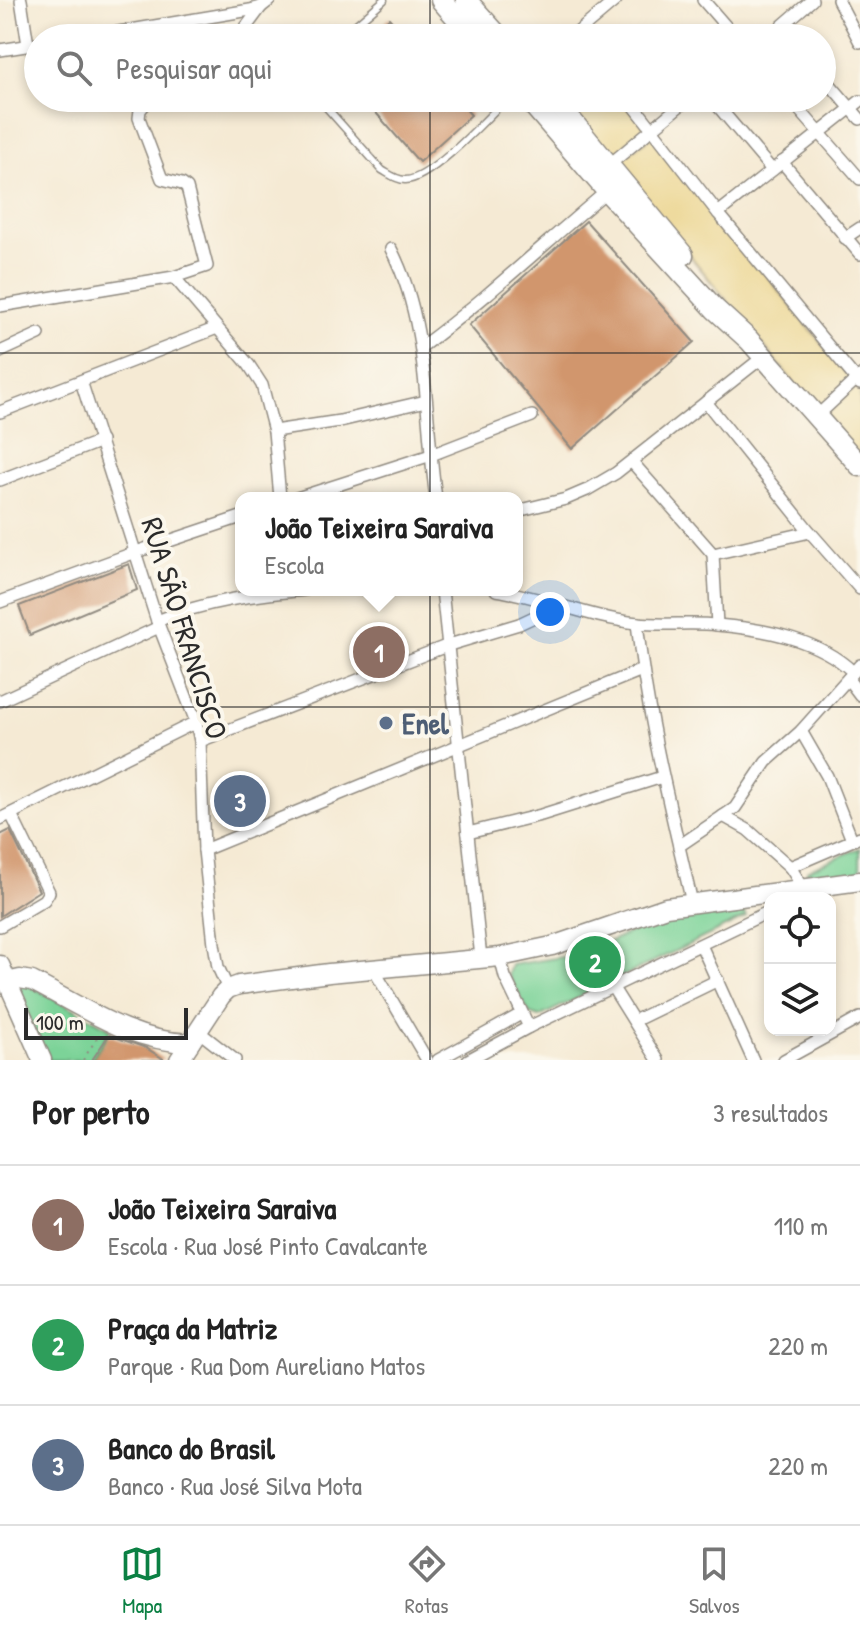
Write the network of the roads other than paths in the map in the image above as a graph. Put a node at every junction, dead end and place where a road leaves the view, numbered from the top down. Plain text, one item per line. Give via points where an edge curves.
1 (21, 0) edge
2 (383, 0) edge
3 (441, 0) edge
4 (466, 0) edge
5 (703, 0) edge
6 (812, 0) edge
7 (838, 0) edge
8 (610, 2) edge
9 (265, 4) edge
10 (27, 24) edge
11 (158, 24) edge
12 (249, 24) edge
13 (356, 24) edge
14 (462, 24) edge
15 (487, 24) edge
16 (588, 24) edge
17 (724, 24) edge
18 (785, 24) edge
19 (860, 42) edge
20 (24, 46) edge
21 (0, 50) edge
22 (836, 87) edge
23 (855, 104) edge
24 (140, 112) edge
25 (330, 112) edge
26 (492, 112) edge
27 (539, 112) edge
28 (565, 112) edge
29 (639, 112) edge
30 (673, 112) edge
31 (725, 112) edge
32 (801, 112) edge
33 (860, 119) edge
34 (653, 129) junction
35 (819, 132) junction
36 (609, 165) junction
37 (777, 166) junction
38 (860, 179) edge
39 (607, 191) junction
40 (718, 213) junction
41 (860, 228) edge
42 (845, 238) junction
43 (391, 249) dead end
44 (860, 254) edge
45 (174, 277) junction
46 (0, 306) edge
47 (217, 328) junction
48 (39, 334) dead end
49 (749, 340) junction
50 (421, 347) junction
51 (0, 352) edge
52 (763, 357) junction
53 (859, 380) edge
54 (81, 381) junction
55 (426, 401) junction
56 (706, 402) junction
57 (0, 412) edge
58 (532, 416) dead end
59 (816, 417) junction
60 (274, 431) junction
61 (101, 441) junction
62 (431, 455) junction
63 (632, 462) junction
64 (860, 466) edge
65 (0, 480) edge
66 (279, 492) edge
67 (316, 492) edge
68 (435, 492) edge
69 (523, 510) edge
70 (235, 519) edge
71 (810, 532) junction
72 (136, 552) junction
73 (713, 554) junction
74 (860, 589) edge
75 (523, 594) edge
76 (244, 596) edge
77 (443, 596) edge
78 (0, 602) edge
79 (557, 606) junction
80 (637, 623) junction
81 (158, 624) junction
82 (717, 625) junction
83 (449, 645) junction
84 (642, 670) junction
85 (854, 672) edge
86 (860, 695) edge
87 (0, 701) edge
88 (196, 722) junction
89 (801, 731) junction
90 (200, 741) junction
91 (460, 746) junction
92 (662, 777) junction
93 (723, 816) junction
94 (6, 817) edge
95 (468, 833) junction
96 (856, 839) edge
97 (679, 846) junction
98 (204, 850) junction
99 (790, 867) junction
100 (860, 881) edge
101 (798, 892) edge
102 (764, 896) edge
103 (692, 903) junction
104 (764, 914) edge
105 (0, 926) edge
106 (701, 945) junction
107 (500, 957) junction
108 (481, 958) junction
109 (374, 970) junction
110 (3, 973) edge
111 (718, 980) junction
112 (613, 988) junction
113 (228, 989) junction
114 (521, 1014) junction
115 (857, 1020) edge
116 (634, 1021) junction
117 (529, 1027) junction
118 (860, 1034) edge
119 (194, 1037) junction
120 (42, 1060) edge
121 (179, 1060) edge
122 (235, 1060) edge
123 (427, 1060) edge
124 (438, 1060) edge
125 (468, 1060) edge
126 (658, 1060) edge
127 (753, 1060) edge
128 (784, 1060) edge

1 - 10 street
2 - 13 lane
3 - 14 highway
4 - 15 highway
5 - 17 street
6 - 18 street
7 - 19 street
8 - 16 street
9 - 11 street
9 - 12 street
20 - 21 street
22 - 23 street
23 - 33 street
23 - 35 street
24 - 45 street via 162,179 187,188 207,262 200,270
25 - 26 lane via 382,170 405,180 427,173
27 - 39 highway
28 - 36 highway
29 - 34 street
30 - 34 street
31 - 37 street
32 - 35 street
34 - 36 street
34 - 40 street
35 - 37 street
35 - 38 street
36 - 49 highway
37 - 40 street
37 - 42 street
39 - 49 highway
39 - 50 street
40 - 53 street
41 - 42 street
42 - 44 street
43 - 50 street via 406,283
45 - 46 street
45 - 47 street
47 - 54 street
47 - 60 street via 262,385
48 - 51 street
49 - 52 highway
50 - 55 street
52 - 56 street
52 - 59 highway
53 - 59 street
54 - 57 street
54 - 61 street, RUA SÃO FRANCISCO
55 - 60 street
55 - 62 street
56 - 63 street
56 - 71 street
58 - 62 street
59 - 64 highway
60 - 66 street
61 - 65 street
61 - 72 street, RUA SÃO FRANCISCO
62 - 67 street
62 - 68 street
63 - 69 street via 587,490
63 - 73 street
70 - 72 street
71 - 73 street
71 - 74 street
72 - 78 street
72 - 81 street, RUA SÃO FRANCISCO
73 - 82 street
75 - 79 street
76 - 81 street via 207,603
77 - 83 street
79 - 80 street
79 - 83 street via 519,624
80 - 82 street
80 - 84 street
81 - 87 street
81 - 88 street, RUA SÃO FRANCISCO
82 - 85 street via 799,641
83 - 90 street
83 - 91 street
84 - 91 street
84 - 92 street
85 - 86 street
85 - 89 street
88 - 90 street, RUA SÃO FRANCISCO
88 - 94 street
89 - 93 street via 766,762 747,794
89 - 96 street
90 - 98 street, RUA SÃO FRANCISCO
91 - 95 street
91 - 98 street
92 - 95 street
92 - 97 street
93 - 97 street
93 - 99 street via 760,839
94 - 105 street via 49,892
95 - 108 street
96 - 99 street
97 - 103 street
98 - 113 street, RUA SÃO FRANCISCO via 214,944
99 - 101 street
100 - 101 main road
102 - 103 main road
103 - 107 main road
104 - 106 street
106 - 111 street
106 - 112 street
107 - 108 main road
107 - 114 street
108 - 109 main road
109 - 113 main road
109 - 123 street
110 - 119 main road via 32,981 106,1022 158,1040
110 - 120 main road
111 - 116 street
111 - 127 street
112 - 116 street
112 - 117 street
113 - 119 main road
114 - 117 street
114 - 124 street
115 - 118 street
115 - 128 street
116 - 126 street
117 - 125 street
119 - 121 main road
119 - 122 street

